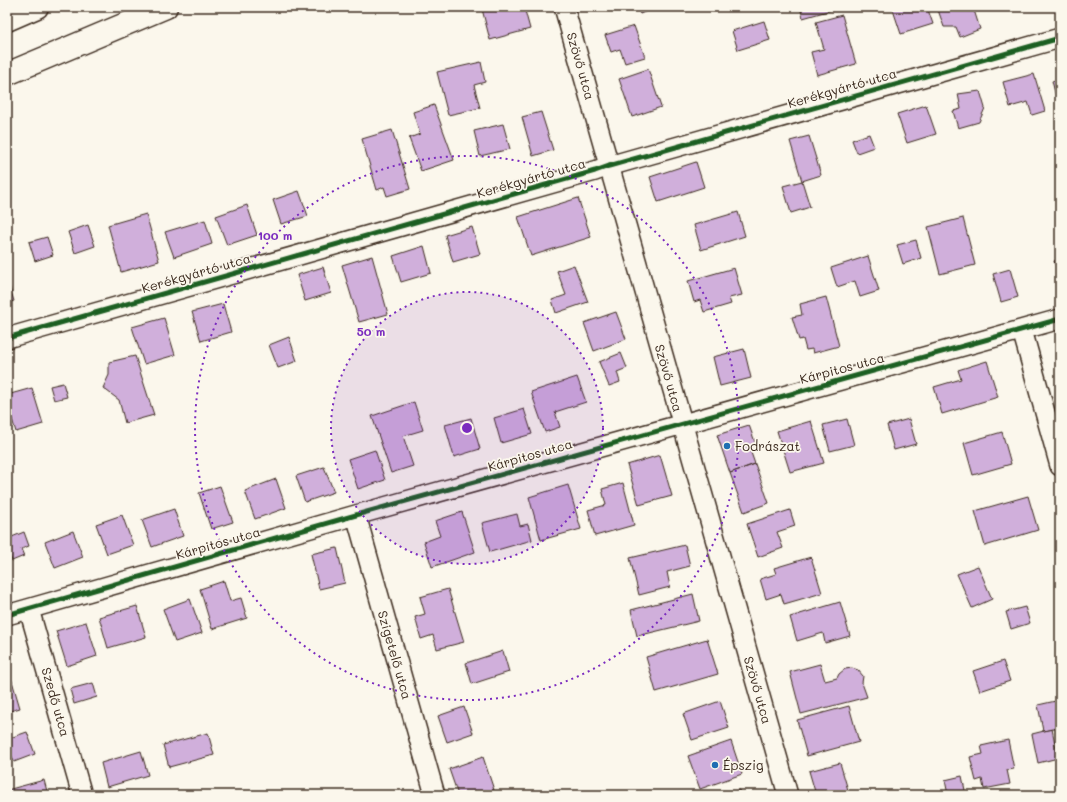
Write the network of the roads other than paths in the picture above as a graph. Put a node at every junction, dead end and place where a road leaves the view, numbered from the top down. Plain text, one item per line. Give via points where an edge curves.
1 (37, 7) edge
2 (166, 7) edge
3 (564, 7) edge
4 (7, 20) edge
5 (1060, 38) edge
6 (7, 74) edge
7 (609, 166) junction
8 (1060, 319) edge
9 (1022, 330) junction
10 (7, 338) edge
11 (682, 424) junction
12 (1060, 466) edge
13 (356, 514) junction
14 (29, 609) junction
15 (7, 615) edge
16 (82, 795) edge
17 (435, 795) edge
18 (788, 795) edge

1 - 4 highway
2 - 6 highway
3 - 7 street, Szövő utca
5 - 7 street, Kerékgyártó utca
7 - 10 street, Kerékgyártó utca
7 - 11 street, Szövő utca
8 - 9 street, Kárpitos utca
9 - 11 street, Kárpitos utca
9 - 12 street
11 - 13 street, Kárpitos utca
11 - 18 street, Szövő utca
13 - 14 street, Kárpitos utca
13 - 17 street, Szigetelő utca
14 - 15 street, Kárpitos utca
14 - 16 street, Szedő utca

